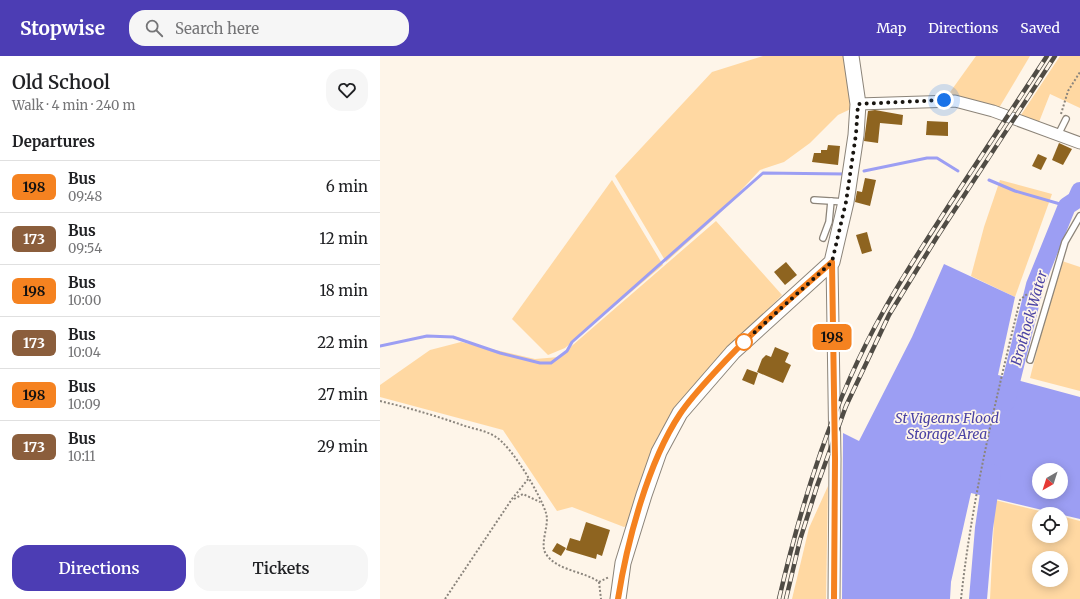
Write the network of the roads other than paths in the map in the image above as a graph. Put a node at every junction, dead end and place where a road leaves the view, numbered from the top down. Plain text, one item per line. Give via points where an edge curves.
1 (851, 56) edge
2 (858, 104) junction
3 (1066, 119) dead end
4 (1055, 134) junction
5 (1080, 143) edge
6 (814, 200) dead end
7 (831, 201) junction
8 (846, 202) junction
9 (1080, 216) edge
10 (823, 238) dead end
11 (832, 262) junction
12 (1030, 360) dead end
13 (618, 599) edge
14 (834, 599) edge

1 - 2 street
2 - 4 street via 955,101 993,111
2 - 8 street
3 - 4 lane
4 - 5 street
6 - 7 lane
7 - 8 lane
7 - 10 lane via 829,222
8 - 11 street
9 - 12 lane via 1065,242
11 - 13 street via 733,352 680,413 659,452 644,495 623,563
11 - 14 street

